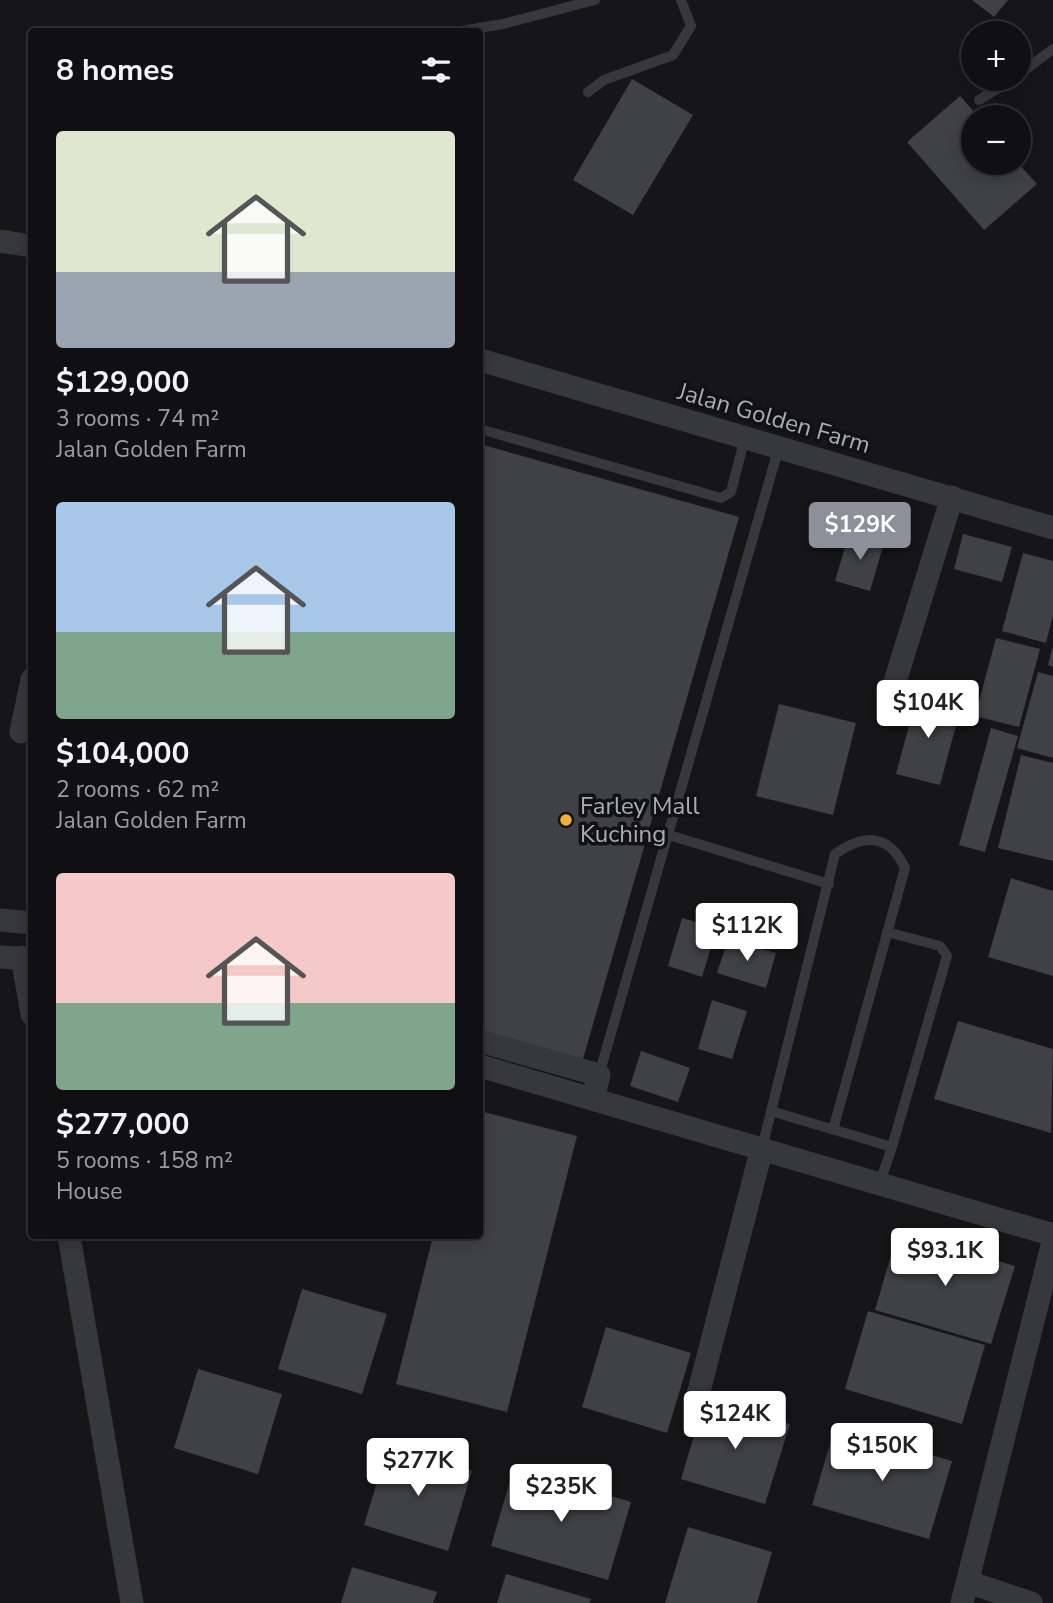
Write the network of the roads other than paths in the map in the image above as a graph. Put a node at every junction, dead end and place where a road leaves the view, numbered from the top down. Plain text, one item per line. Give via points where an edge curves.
1 (595, 0) edge
2 (681, 0) edge
3 (479, 28) edge
4 (1053, 49) edge
5 (1031, 65) edge
6 (994, 91) edge
7 (588, 92) dead end
8 (979, 100) dead end
9 (0, 241) edge
10 (28, 245) edge
11 (483, 361) edge
12 (483, 430) edge
13 (745, 437) junction
14 (779, 447) junction
15 (952, 497) junction
16 (1053, 528) edge
17 (895, 682) dead end
18 (28, 699) edge
19 (22, 732) dead end
20 (669, 835) junction
21 (829, 884) junction
22 (0, 920) edge
23 (28, 923) edge
24 (887, 932) junction
25 (18, 958) edge
26 (28, 998) edge
27 (483, 1042) edge
28 (483, 1067) edge
29 (599, 1075) junction
30 (593, 1099) junction
31 (771, 1111) junction
32 (833, 1130) junction
33 (892, 1147) junction
34 (762, 1148) junction
35 (880, 1182) junction
36 (1053, 1235) edge
37 (70, 1239) edge
38 (1053, 1242) edge
39 (698, 1395) dead end
40 (965, 1593) edge
41 (132, 1603) edge
42 (1031, 1603) edge

1 - 3 lane
2 - 7 lane via 691,26 673,55 604,80
4 - 5 lane
6 - 8 lane
9 - 10 street
11 - 13 street, Jalan Golden Farm
12 - 13 lane via 721,499 732,492
13 - 14 street, Jalan Golden Farm
14 - 15 street, Jalan Golden Farm
14 - 20 lane
15 - 16 street, Jalan Golden Farm
15 - 17 street
18 - 19 street
20 - 21 lane
20 - 29 lane
21 - 24 lane via 835,854 853,842 880,841 896,849 905,869
21 - 31 lane
22 - 23 street
24 - 32 lane
24 - 33 lane via 940,946 947,956
25 - 26 street
27 - 29 street
28 - 30 street
29 - 30 street
30 - 34 street
31 - 32 lane
31 - 34 lane
32 - 33 lane
33 - 35 lane
34 - 35 street
34 - 39 street
35 - 36 street
37 - 41 street
38 - 40 street
40 - 42 street

